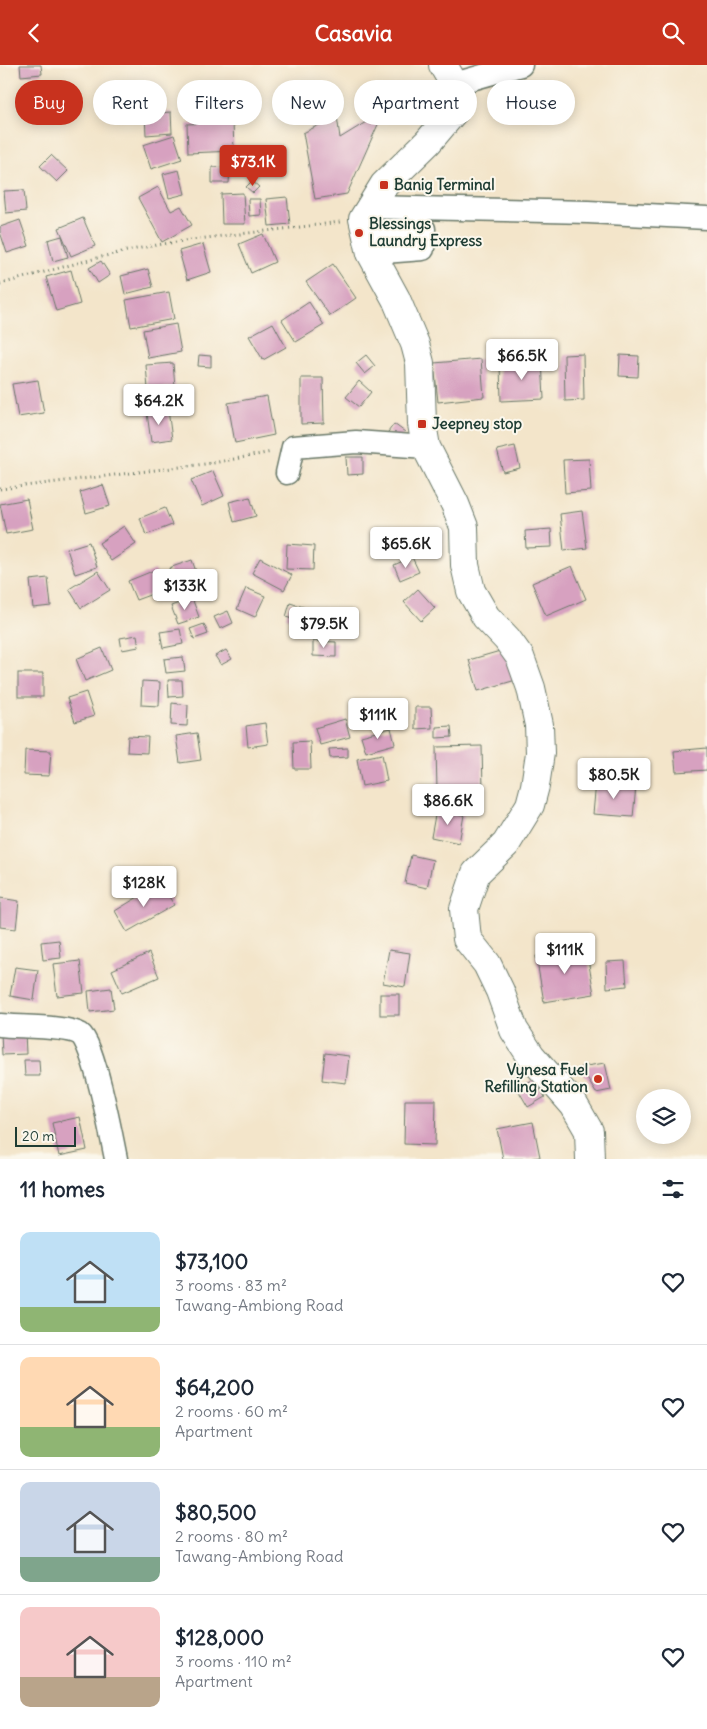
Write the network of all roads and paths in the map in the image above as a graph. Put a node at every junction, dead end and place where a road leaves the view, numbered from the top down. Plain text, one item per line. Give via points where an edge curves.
1 (521, 65) edge
2 (449, 74) edge
3 (707, 218) edge
4 (367, 227) junction
5 (0, 284) edge
6 (293, 447) junction
7 (426, 447) junction
8 (287, 473) dead end
9 (0, 489) edge
10 (0, 1025) edge
11 (116, 1159) edge
12 (590, 1159) edge

1 - 2 street
2 - 4 main road via 455,110 384,185
3 - 4 street via 588,212
4 - 5 path via 243,233 162,244
4 - 7 main road via 420,363
6 - 7 street via 356,442
6 - 8 street
6 - 9 path via 213,463
7 - 12 main road via 464,527 465,565 471,591 486,617 520,657 539,725 540,753 530,805 506,844 476,873 464,909 467,939 487,964 514,1030 530,1056 574,1105 589,1131
10 - 11 street via 70,1030 82,1035 96,1070

